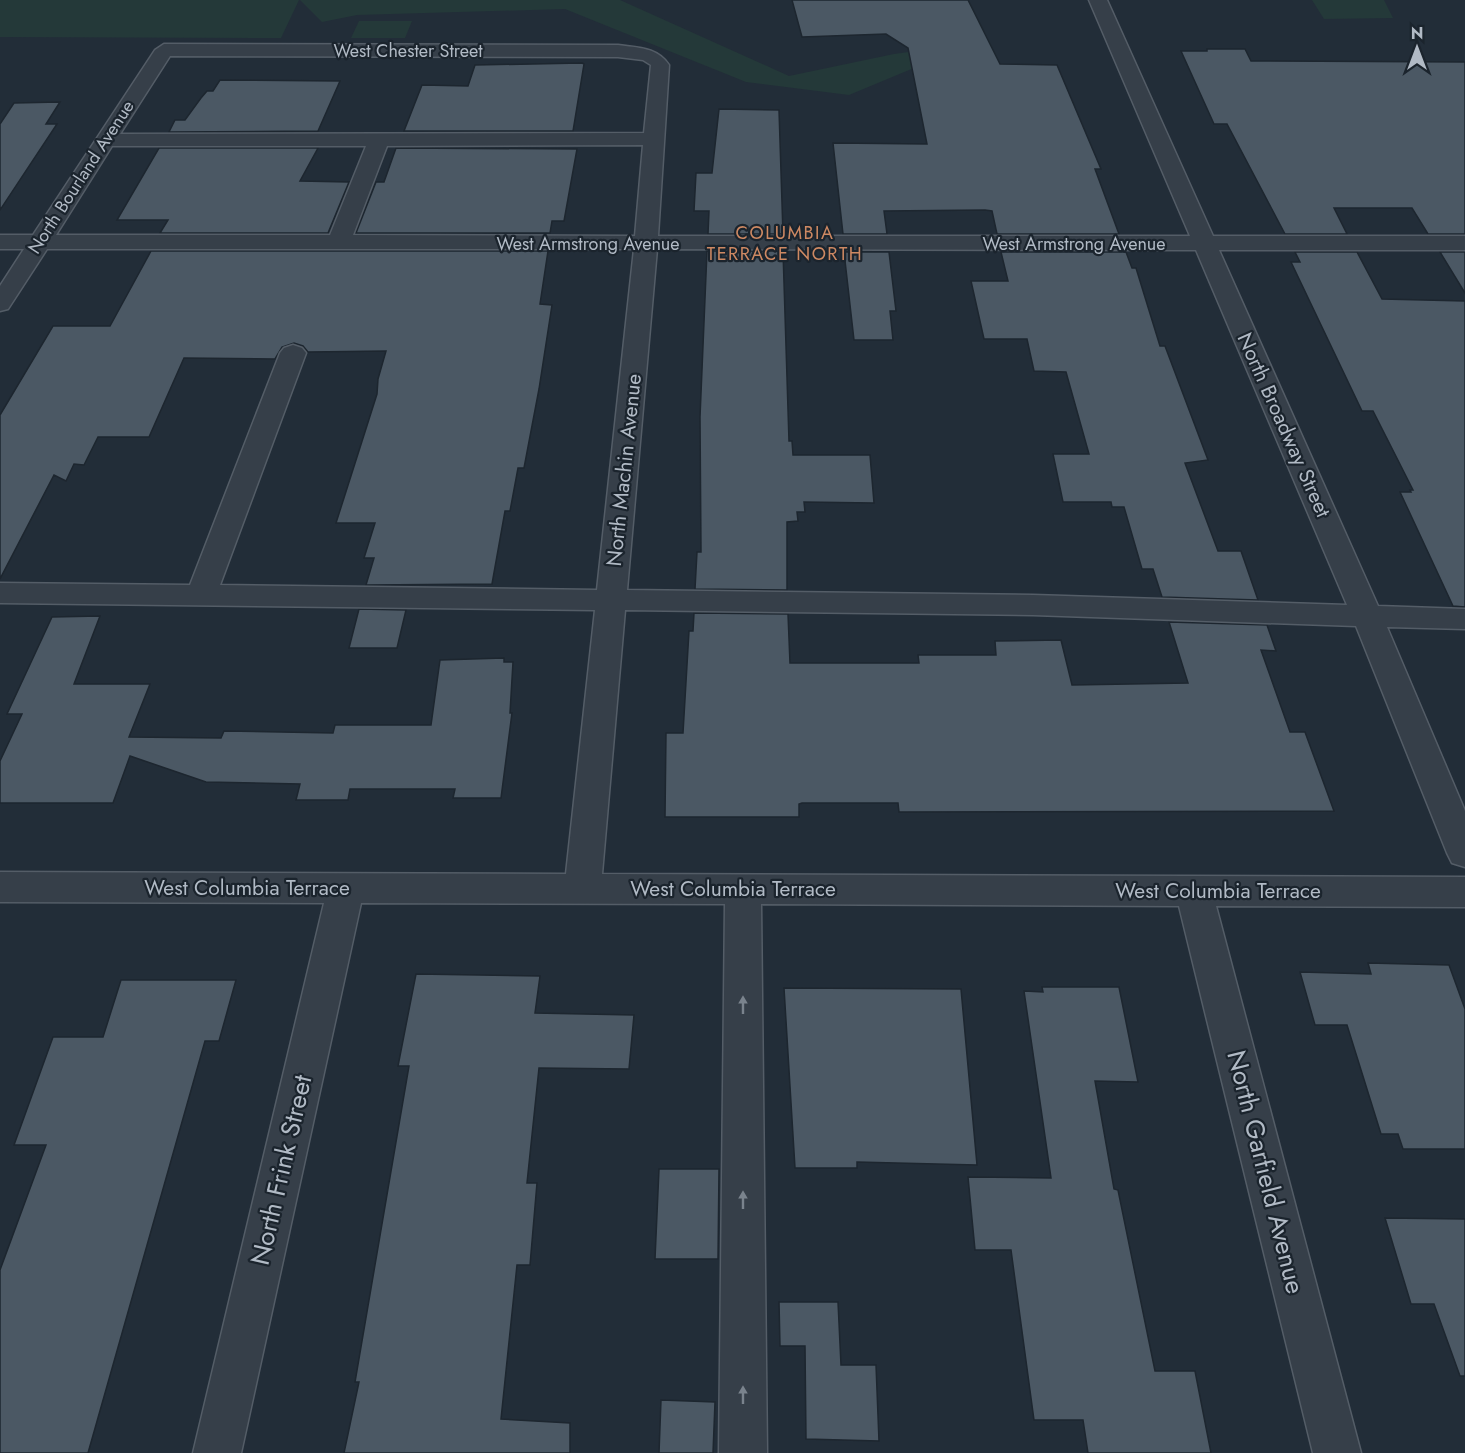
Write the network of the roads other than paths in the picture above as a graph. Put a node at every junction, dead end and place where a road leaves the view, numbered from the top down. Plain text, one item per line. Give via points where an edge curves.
1 (1098, 0) edge
2 (164, 50) joint
3 (652, 56) joint
4 (379, 139) junction
5 (654, 139) junction
6 (105, 140) junction
7 (0, 242) edge
8 (39, 242) junction
9 (1465, 243) edge
10 (338, 244) junction
11 (646, 244) junction
12 (1205, 244) junction
13 (0, 304) edge
14 (293, 353) dead end
15 (0, 593) edge
16 (201, 596) junction
17 (611, 601) junction
18 (1367, 615) junction
19 (1465, 619) edge
20 (1465, 853) edge
21 (0, 887) edge
22 (346, 888) junction
23 (583, 888) junction
24 (743, 889) junction
25 (1194, 891) junction
26 (1465, 892) edge
27 (216, 1453) edge
28 (742, 1453) edge
29 (1337, 1453) edge

1 - 12 street, North Broadway Street
2 - 3 street, West Chester Street via 618,51
2 - 6 street, North Bourland Avenue
3 - 5 street, North Machin Avenue via 660,65
4 - 5 street
4 - 6 street
4 - 10 street
5 - 11 street, North Machin Avenue
6 - 8 street, North Bourland Avenue
7 - 8 street, West Armstrong Avenue
8 - 10 street, West Armstrong Avenue
8 - 13 street, North Bourland Avenue
9 - 12 street, West Armstrong Avenue
10 - 11 street, West Armstrong Avenue
11 - 12 street, West Armstrong Avenue
11 - 17 street, North Machin Avenue
12 - 18 street, North Broadway Street
14 - 16 street
15 - 16 street
16 - 17 street
17 - 18 street via 1033,605
17 - 23 street, North Machin Avenue
18 - 19 street
18 - 20 street, North Broadway Street
21 - 22 street, West Columbia Terrace
22 - 23 street, West Columbia Terrace
22 - 27 street, North Frink Street
23 - 24 street, West Columbia Terrace
24 - 25 street, West Columbia Terrace
28 -> 24 street
25 - 26 street, West Columbia Terrace
25 - 29 street, North Garfield Avenue

